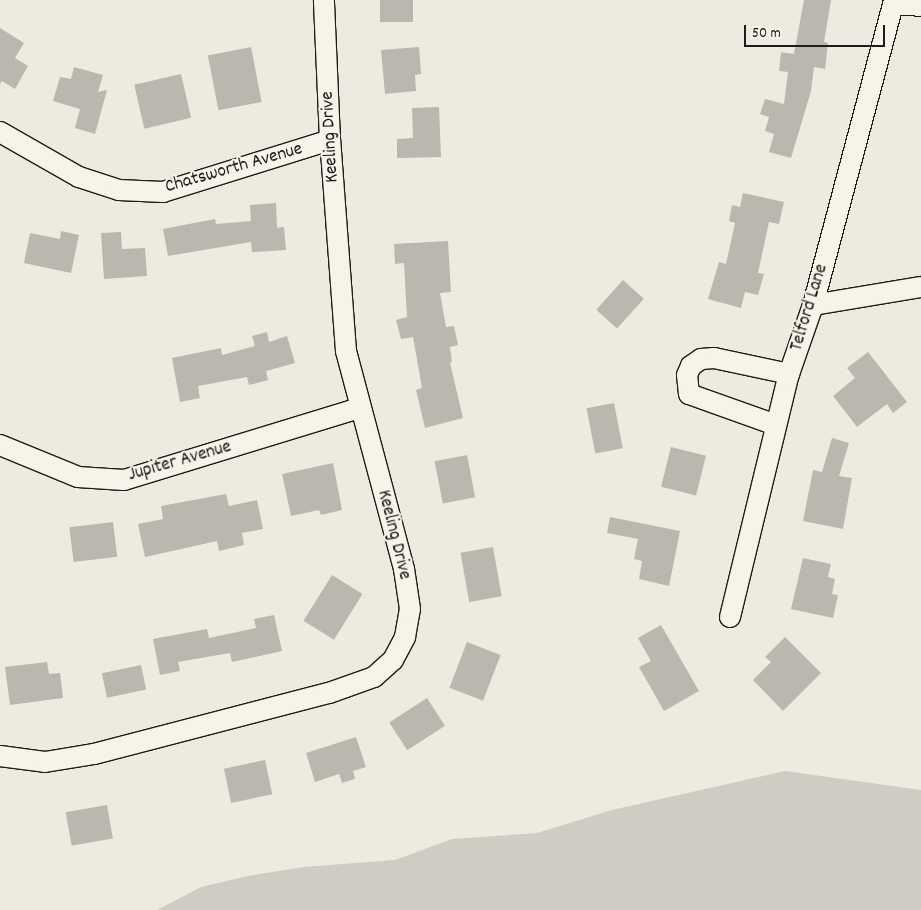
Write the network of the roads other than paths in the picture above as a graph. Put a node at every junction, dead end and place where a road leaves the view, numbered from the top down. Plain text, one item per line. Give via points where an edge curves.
1 (324, 0) edge
2 (894, 2) edge
3 (921, 6) edge
4 (0, 132) edge
5 (330, 140) junction
6 (921, 287) edge
7 (813, 305) junction
8 (789, 374) junction
9 (360, 408) junction
10 (776, 425) junction
11 (0, 445) edge
12 (730, 617) dead end
13 (0, 756) edge

1 - 5 street, Keeling Drive
2 - 3 street
2 - 7 street, Telford Lane
4 - 5 street, Chatsworth Avenue via 79,177 119,190 163,192
5 - 9 street, Keeling Drive via 346,351
6 - 7 street
7 - 8 street, Telford Lane
8 - 10 street, Telford Lane
8 - 10 street via 714,358 701,360 691,366 687,374 689,394
9 - 11 street, Jupiter Avenue via 124,480 78,477
9 - 13 street, Keeling Drive via 404,569 410,609 405,638 393,660 374,677 329,693 94,754 45,762
10 - 12 street, Telford Lane

